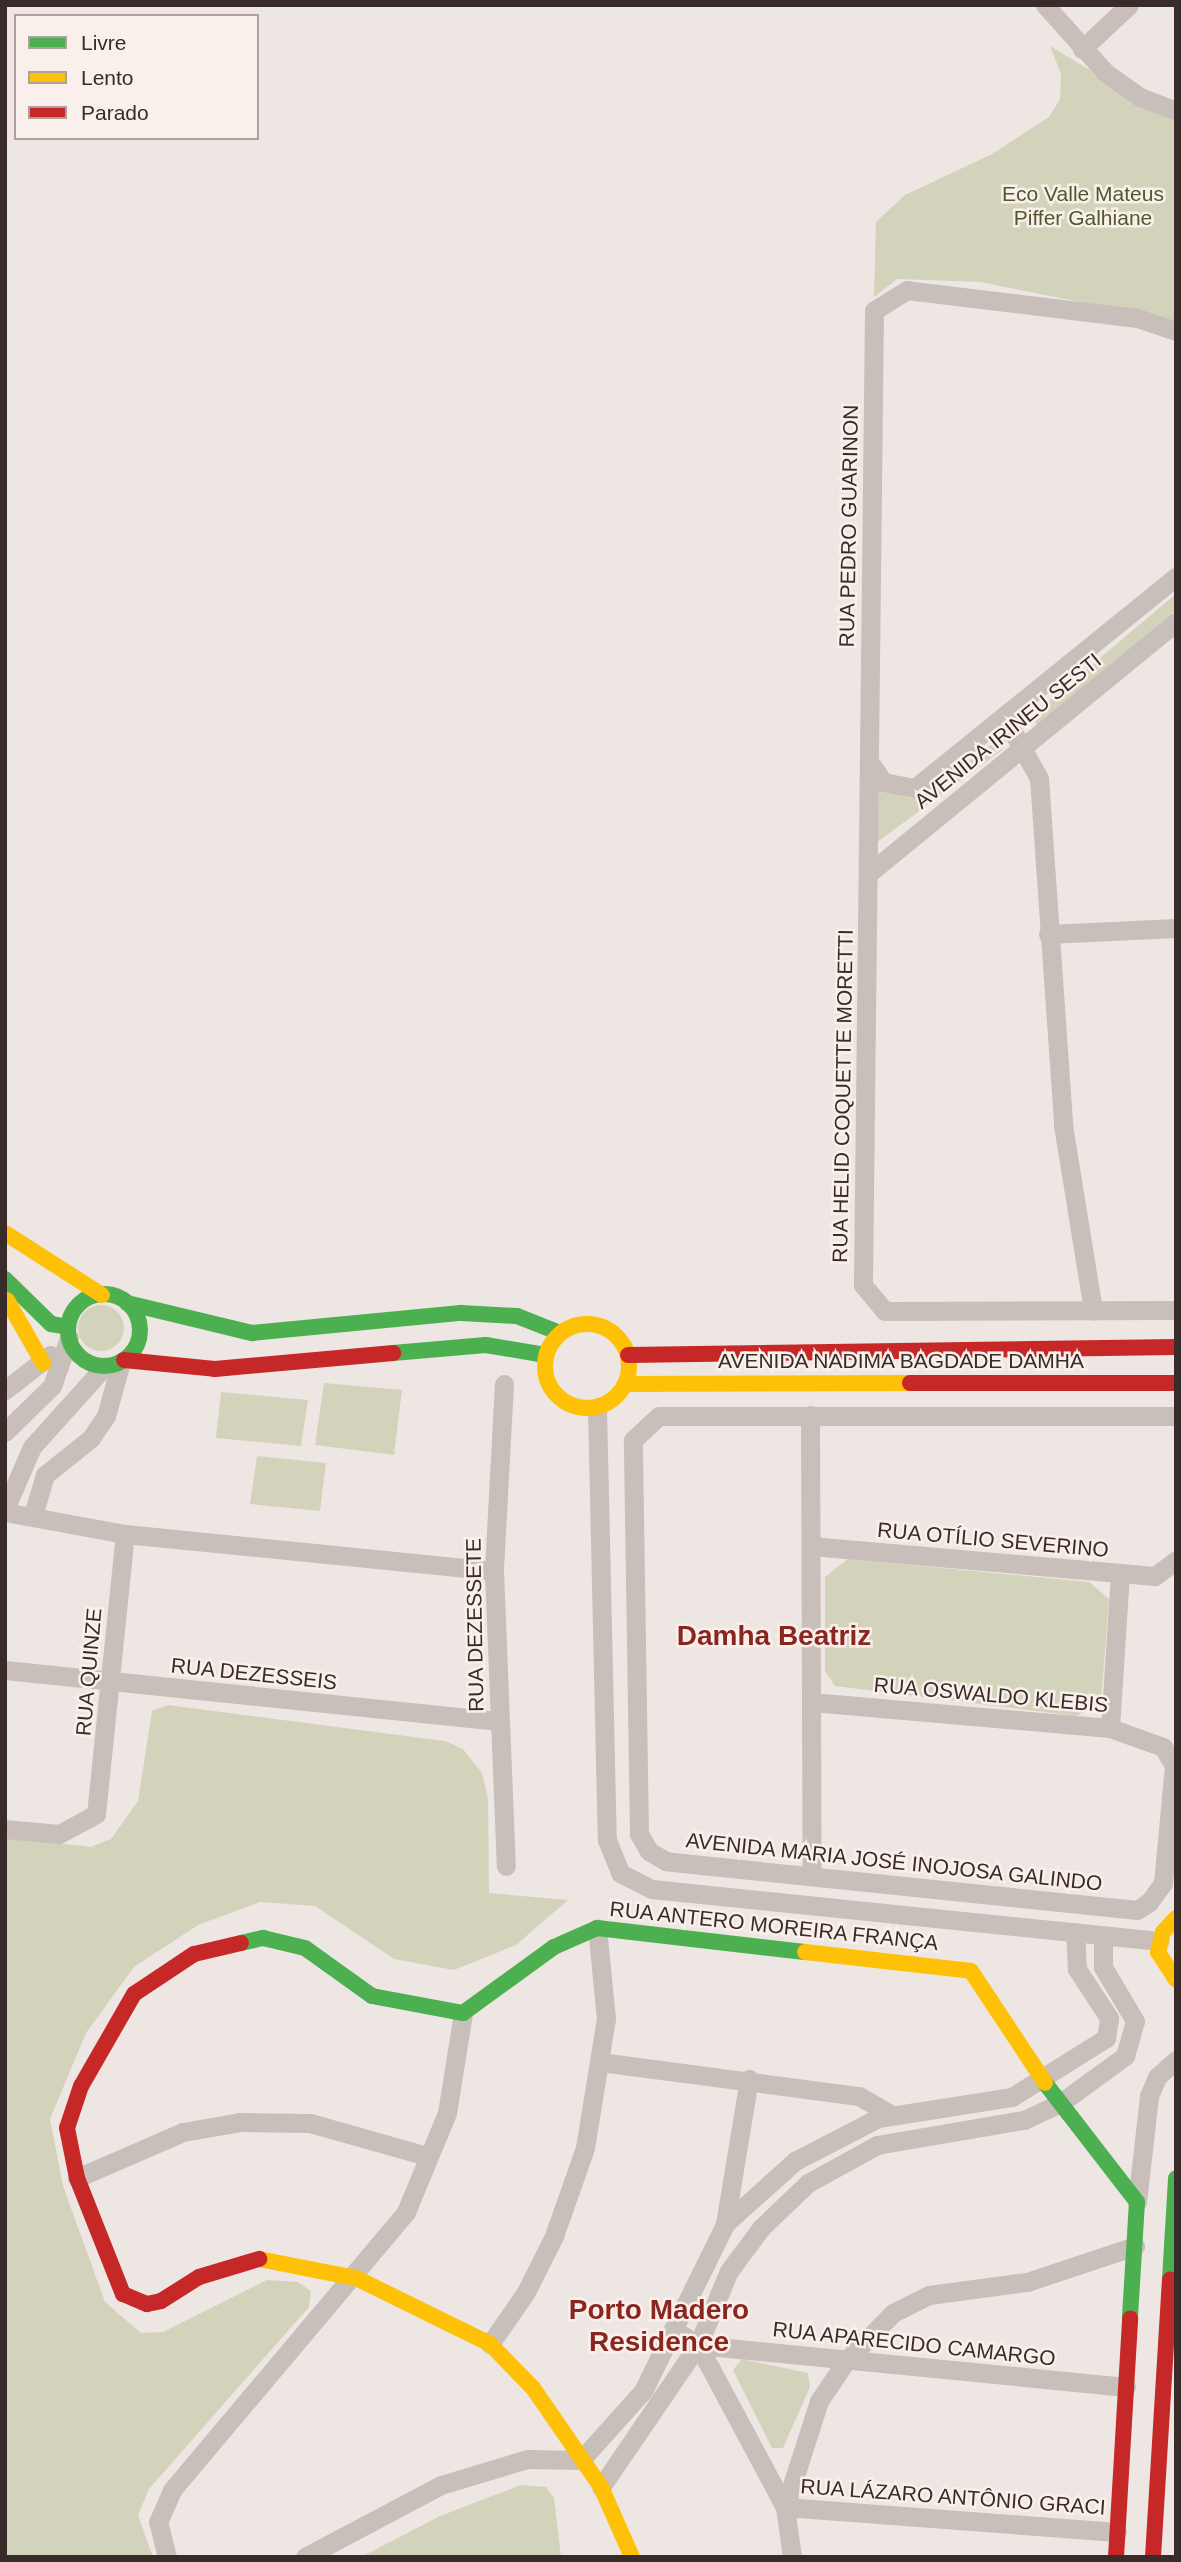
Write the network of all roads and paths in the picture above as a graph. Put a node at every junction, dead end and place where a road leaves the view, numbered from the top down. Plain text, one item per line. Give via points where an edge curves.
1 (1045, 5) edge
2 (1129, 5) edge
3 (1082, 49) junction
4 (1176, 111) edge
5 (1176, 331) edge
6 (1176, 577) edge
7 (1176, 622) edge
8 (1004, 716) junction
9 (1024, 747) junction
10 (869, 761) junction
11 (868, 874) junction
12 (1176, 928) edge
13 (1048, 934) junction
14 (5, 1233) edge
15 (5, 1279) edge
16 (102, 1294) junction
17 (5, 1297) edge
18 (127, 1303) junction
19 (1176, 1310) edge
20 (1093, 1311) junction
21 (68, 1332) junction
22 (560, 1333) junction
23 (1176, 1347) edge
24 (545, 1355) junction
25 (628, 1355) junction
26 (117, 1363) junction
27 (50, 1369) junction
28 (504, 1384) dead end
29 (625, 1384) junction
30 (1176, 1384) edge
31 (5, 1390) edge
32 (84, 1394) junction
33 (597, 1408) junction
34 (810, 1415) junction
35 (1176, 1416) edge
36 (5, 1432) edge
37 (5, 1510) edge
38 (33, 1515) junction
39 (125, 1534) junction
40 (811, 1546) junction
41 (1172, 1564) edge
42 (494, 1571) junction
43 (1121, 1574) junction
44 (5, 1670) edge
45 (110, 1682) junction
46 (812, 1702) junction
47 (499, 1721) junction
48 (1110, 1728) junction
49 (5, 1829) edge
50 (506, 1866) dead end
51 (812, 1876) junction
52 (1149, 1902) joint
53 (1176, 1918) edge
54 (597, 1928) junction
55 (1075, 1932) junction
56 (1104, 1935) junction
57 (1159, 1941) junction
58 (1175, 1980) edge
59 (463, 2013) junction
60 (1109, 2031) junction
61 (1134, 2035) junction
62 (1176, 2060) edge
63 (600, 2063) junction
64 (1042, 2078) junction
65 (749, 2079) junction
66 (1059, 2104) junction
67 (890, 2114) junction
68 (427, 2156) junction
69 (77, 2178) junction
70 (1176, 2178) edge
71 (1138, 2202) junction
72 (725, 2224) junction
73 (1135, 2246) junction
74 (356, 2278) junction
75 (673, 2329) junction
76 (491, 2344) junction
77 (698, 2345) junction
78 (846, 2361) junction
79 (1126, 2387) junction
80 (581, 2460) junction
81 (601, 2487) junction
82 (785, 2507) junction
83 (1117, 2532) junction
84 (167, 2557) edge
85 (305, 2557) edge
86 (632, 2557) edge
87 (792, 2557) edge
88 (1116, 2557) edge
89 (1153, 2557) edge

1 - 3 street
2 - 3 street
3 - 4 street via 1140,97
5 - 10 street, RUA PEDRO GUARINON via 1073,309 907,290 874,311
6 - 8 street, AVENIDA IRINEU SESTI
7 - 9 street, AVENIDA IRINEU SESTI
8 - 9 street
8 - 10 street, AVENIDA IRINEU SESTI via 915,788 883,782
9 - 11 street, AVENIDA IRINEU SESTI
9 - 13 street via 1039,778
10 - 11 street, RUA PEDRO GUARINON
11 - 20 street, RUA HELID COQUETTE MORETTI via 863,1285 885,1311
12 - 13 street
13 - 20 street via 1063,1125
14 - 16 street
15 - 21 street via 51,1324
16 - 18 street
16 - 21 street via 79,1304
17 - 27 street
18 - 22 street via 204,1326 252,1333 461,1313 517,1316
18 - 26 street via 139,1339
19 - 20 street
21 - 26 street via 82,1359
21 - 27 street
22 - 24 street
22 - 25 street via 600,1325
23 - 25 street, AVENIDA NADIMA BAGDADE DAMHA
24 - 26 street via 486,1345 215,1369
24 - 33 street via 546,1377 556,1396 568,1405
25 - 29 street
26 - 32 street
26 - 38 street via 106,1416 91,1438 45,1475
27 - 31 street
27 - 32 street
27 - 36 street
28 - 42 street, RUA DEZESSETE
29 - 30 street, AVENIDA NADIMA BAGDADE DAMHA
29 - 33 street
32 - 37 street via 32,1447
33 - 55 street via 607,1840 620,1873 652,1889
34 - 35 street
34 - 40 street
34 - 51 street, AVENIDA MARIA JOSÉ INOJOSA GALINDO via 659,1416 645,1424 633,1440 639,1834 666,1861
37 - 38 street
38 - 39 street
39 - 42 street
39 - 45 street, RUA QUINZE
40 - 43 street, RUA OTÍLIO SEVERINO
40 - 46 street
41 - 43 street, RUA OTÍLIO SEVERINO via 1155,1576
42 - 47 street, RUA DEZESSETE
43 - 48 street
44 - 45 street, RUA DEZESSEIS
45 - 47 street, RUA DEZESSEIS
45 - 49 street, RUA QUINZE via 96,1814 60,1835
46 - 48 street, RUA OSWALDO KLEBIS
46 - 51 street
47 - 50 street, RUA DEZESSETE
48 - 52 street, RUA OSWALDO KLEBIS via 1163,1747 1174,1765 1164,1870
51 - 52 street, AVENIDA MARIA JOSÉ INOJOSA GALINDO via 1137,1910
53 - 57 street
54 - 59 street, RUA ANTERO MOREIRA FRANÇA via 554,1947
54 - 63 street via 606,1990
54 - 64 street, RUA ANTERO MOREIRA FRANÇA via 965,1968
55 - 56 street
55 - 60 street via 1075,1964 1106,2010
56 - 57 street
56 - 61 street via 1102,1963 1131,2006
57 - 58 street via 1161,1963
59 - 68 street via 453,2087
59 - 69 street via 372,1996 296,1944 263,1938 194,1954 134,1994 81,2086 66,2128
60 - 61 street
60 - 64 street
61 - 66 street via 1119,2061
62 - 71 street via 1157,2077 1149,2096
63 - 65 street
63 - 76 street via 585,2148 563,2211 526,2292
64 - 66 street, RUA ANTERO MOREIRA FRANÇA
64 - 67 street via 991,2104
65 - 67 street via 869,2098
65 - 72 street
66 - 71 street, RUA ANTERO MOREIRA FRANÇA
66 - 77 street via 999,2127 877,2145 808,2183 761,2228 729,2271
67 - 72 street via 803,2155
68 - 69 street via 310,2123 241,2122 183,2132
68 - 74 street via 407,2213
69 - 74 street via 116,2282 134,2301 161,2301 199,2277 256,2259
70 - 89 street
71 - 73 street
72 - 75 street
73 - 78 street via 1027,2282 929,2295 893,2313
73 - 79 street
74 - 76 street
74 - 84 street via 172,2490 158,2522
75 - 77 street
75 - 80 street via 643,2391
76 - 80 street via 533,2388
77 - 78 street, RUA APARECIDO CAMARGO
77 - 81 street
77 - 82 street
78 - 79 street, RUA APARECIDO CAMARGO
78 - 82 street via 819,2401
79 - 83 street
80 - 81 street
80 - 85 street via 527,2459 441,2485
81 - 86 street
82 - 83 street, RUA LÁZARO ANTÔNIO GRACI
82 - 87 street
83 - 88 street

